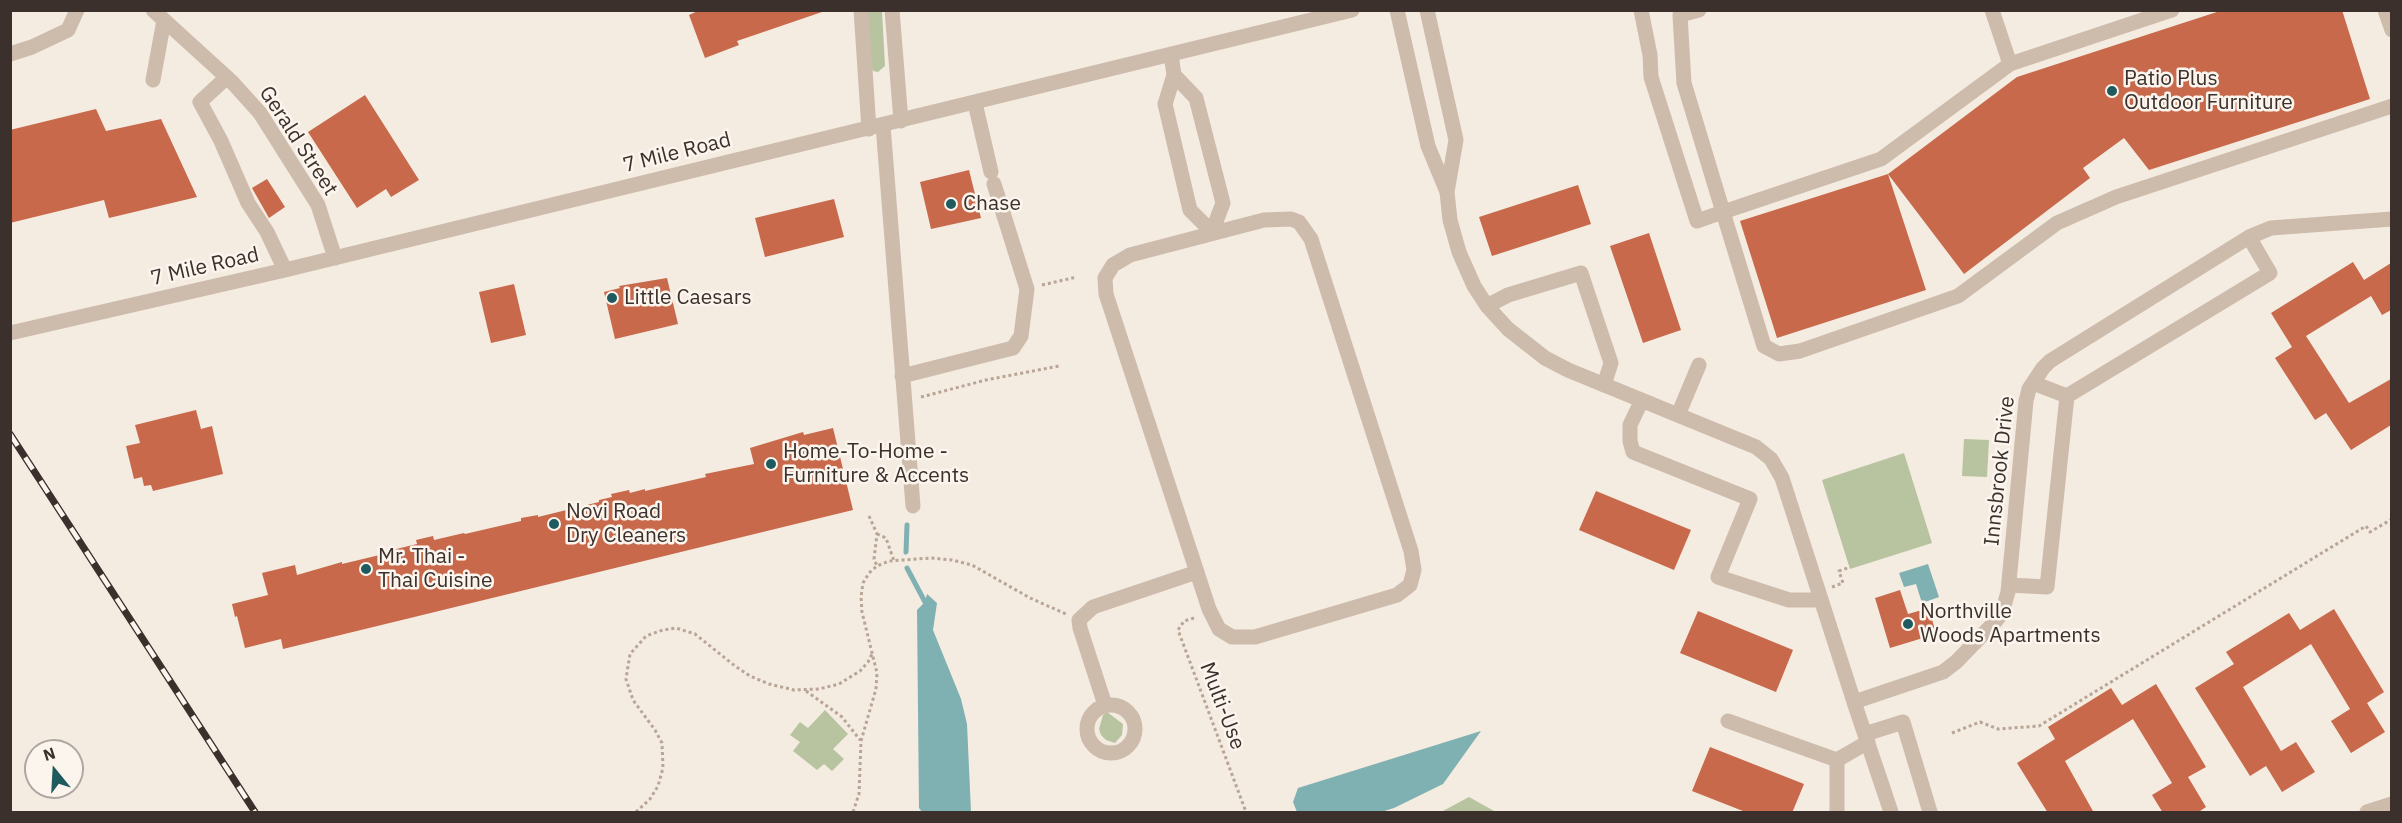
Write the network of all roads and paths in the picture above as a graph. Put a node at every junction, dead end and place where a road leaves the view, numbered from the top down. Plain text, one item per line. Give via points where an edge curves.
1 (78, 10) edge
2 (861, 10) edge
3 (892, 10) edge
4 (1352, 10) edge
5 (1397, 10) edge
6 (1427, 10) edge
7 (1641, 10) edge
8 (1699, 10) edge
9 (1992, 10) edge
10 (2172, 10) edge
11 (2385, 10) edge
12 (158, 15) edge
13 (2391, 30) edge
14 (10, 54) edge
15 (1171, 54) junction
16 (2010, 64) junction
17 (1174, 75) junction
18 (227, 77) junction
19 (153, 80) dead end
20 (975, 103) junction
21 (2391, 106) edge
22 (901, 121) junction
23 (876, 127) junction
24 (1447, 192) junction
25 (1723, 212) junction
26 (2391, 219) edge
27 (1212, 232) junction
28 (2249, 237) junction
29 (335, 258) junction
30 (285, 270) junction
31 (1077, 277) dead end
32 (1027, 289) junction
33 (1487, 306) junction
34 (10, 333) edge
35 (1699, 365) dead end
36 (1059, 366) dead end
37 (902, 376) junction
38 (2033, 382) junction
39 (1605, 385) junction
40 (2067, 396) junction
41 (1642, 400) junction
42 (905, 402) junction
43 (1678, 415) junction
44 (913, 506) dead end
45 (869, 516) dead end
46 (2391, 519) edge
47 (877, 534) junction
48 (894, 561) junction
49 (876, 566) junction
50 (1850, 567) dead end
51 (1197, 572) junction
52 (2009, 585) junction
53 (1820, 596) junction
54 (1194, 618) dead end
55 (1079, 620) junction
56 (873, 652) junction
57 (805, 690) junction
58 (1854, 702) junction
59 (1105, 705) dead end
60 (1728, 721) dead end
61 (1952, 733) dead end
62 (1866, 738) junction
63 (861, 741) junction
64 (1837, 760) junction
65 (2391, 804) edge
66 (636, 813) edge
67 (854, 813) edge
68 (1246, 813) edge
69 (1837, 813) edge
70 (1891, 813) edge
71 (1930, 813) edge
72 (2367, 813) edge

1 - 14 street via 68,30
2 - 23 street
3 - 22 street
4 - 15 street, 7 Mile Road
5 - 24 street via 1428,146
6 - 24 street via 1456,140
7 - 25 street via 1651,77 1697,220
8 - 25 street via 1680,15 1684,83
9 - 16 street
10 - 16 street
11 - 13 street
12 - 18 street, Gerald Street
12 - 19 street
15 - 17 street
15 - 20 street, 7 Mile Road
16 - 25 street via 1881,159
17 - 27 street via 1165,104 1190,210
17 - 27 street via 1196,98 1223,203
18 - 29 street, Gerald Street via 260,113 318,205
18 - 30 street via 200,102
20 - 22 street, 7 Mile Road
20 - 32 street
21 - 25 street via 2116,197 2057,223 1958,296 1800,351 1779,354 1764,346
22 - 23 street, 7 Mile Road
23 - 29 street, 7 Mile Road
23 - 37 street
24 - 33 street via 1459,252
26 - 28 street, Innsbrook Drive via 2271,228
27 - 51 street via 1130,255 1113,265 1105,278 1106,294
27 - 51 street via 1264,220 1291,219 1299,222 1311,239 1414,570 1410,585 1397,595 1255,637 1232,638 1219,629
28 - 38 street, Innsbrook Drive via 2050,361
28 - 40 street via 2270,273
29 - 30 street, 7 Mile Road
30 - 34 street, 7 Mile Road
31 - 32 path
32 - 37 street via 1021,336 1013,348
33 - 39 street via 1508,329 1545,358
33 - 39 street via 1508,295 1581,273 1611,363
35 - 43 street
36 - 42 path
37 - 42 street
38 - 40 street
38 - 52 street, Innsbrook Drive via 2026,400
39 - 41 street
40 - 52 street via 2047,586
41 - 43 street
41 - 53 street via 1630,425 1633,452 1750,499 1718,577 1789,600
42 - 44 street
43 - 53 street via 1756,447 1771,459 1782,478
45 - 47 path
46 - 61 path via 2370,532 2366,526 2039,726 1998,729 1980,722
47 - 48 path via 886,538
47 - 49 path
48 - 49 path
48 - 55 path via 931,558 972,565
49 - 56 path via 863,583 861,597
50 - 53 path via 1839,571 1843,583
51 - 55 street via 1093,607
52 - 58 street, Innsbrook Drive via 2002,613 1956,662 1931,677
53 - 58 street
54 - 68 path, Multi-Use via 1184,621 1178,630
55 - 59 street
56 - 57 path via 860,671 839,684
56 - 63 path via 876,689
57 - 63 path via 842,717
57 - 66 path via 750,676 695,634 676,628 646,636 630,654 626,679 633,700 662,743 663,768 658,786
58 - 62 street
60 - 64 street
62 - 64 street
62 - 70 street
62 - 71 street via 1903,722
63 - 67 path via 859,794
64 - 69 street
65 - 72 street

